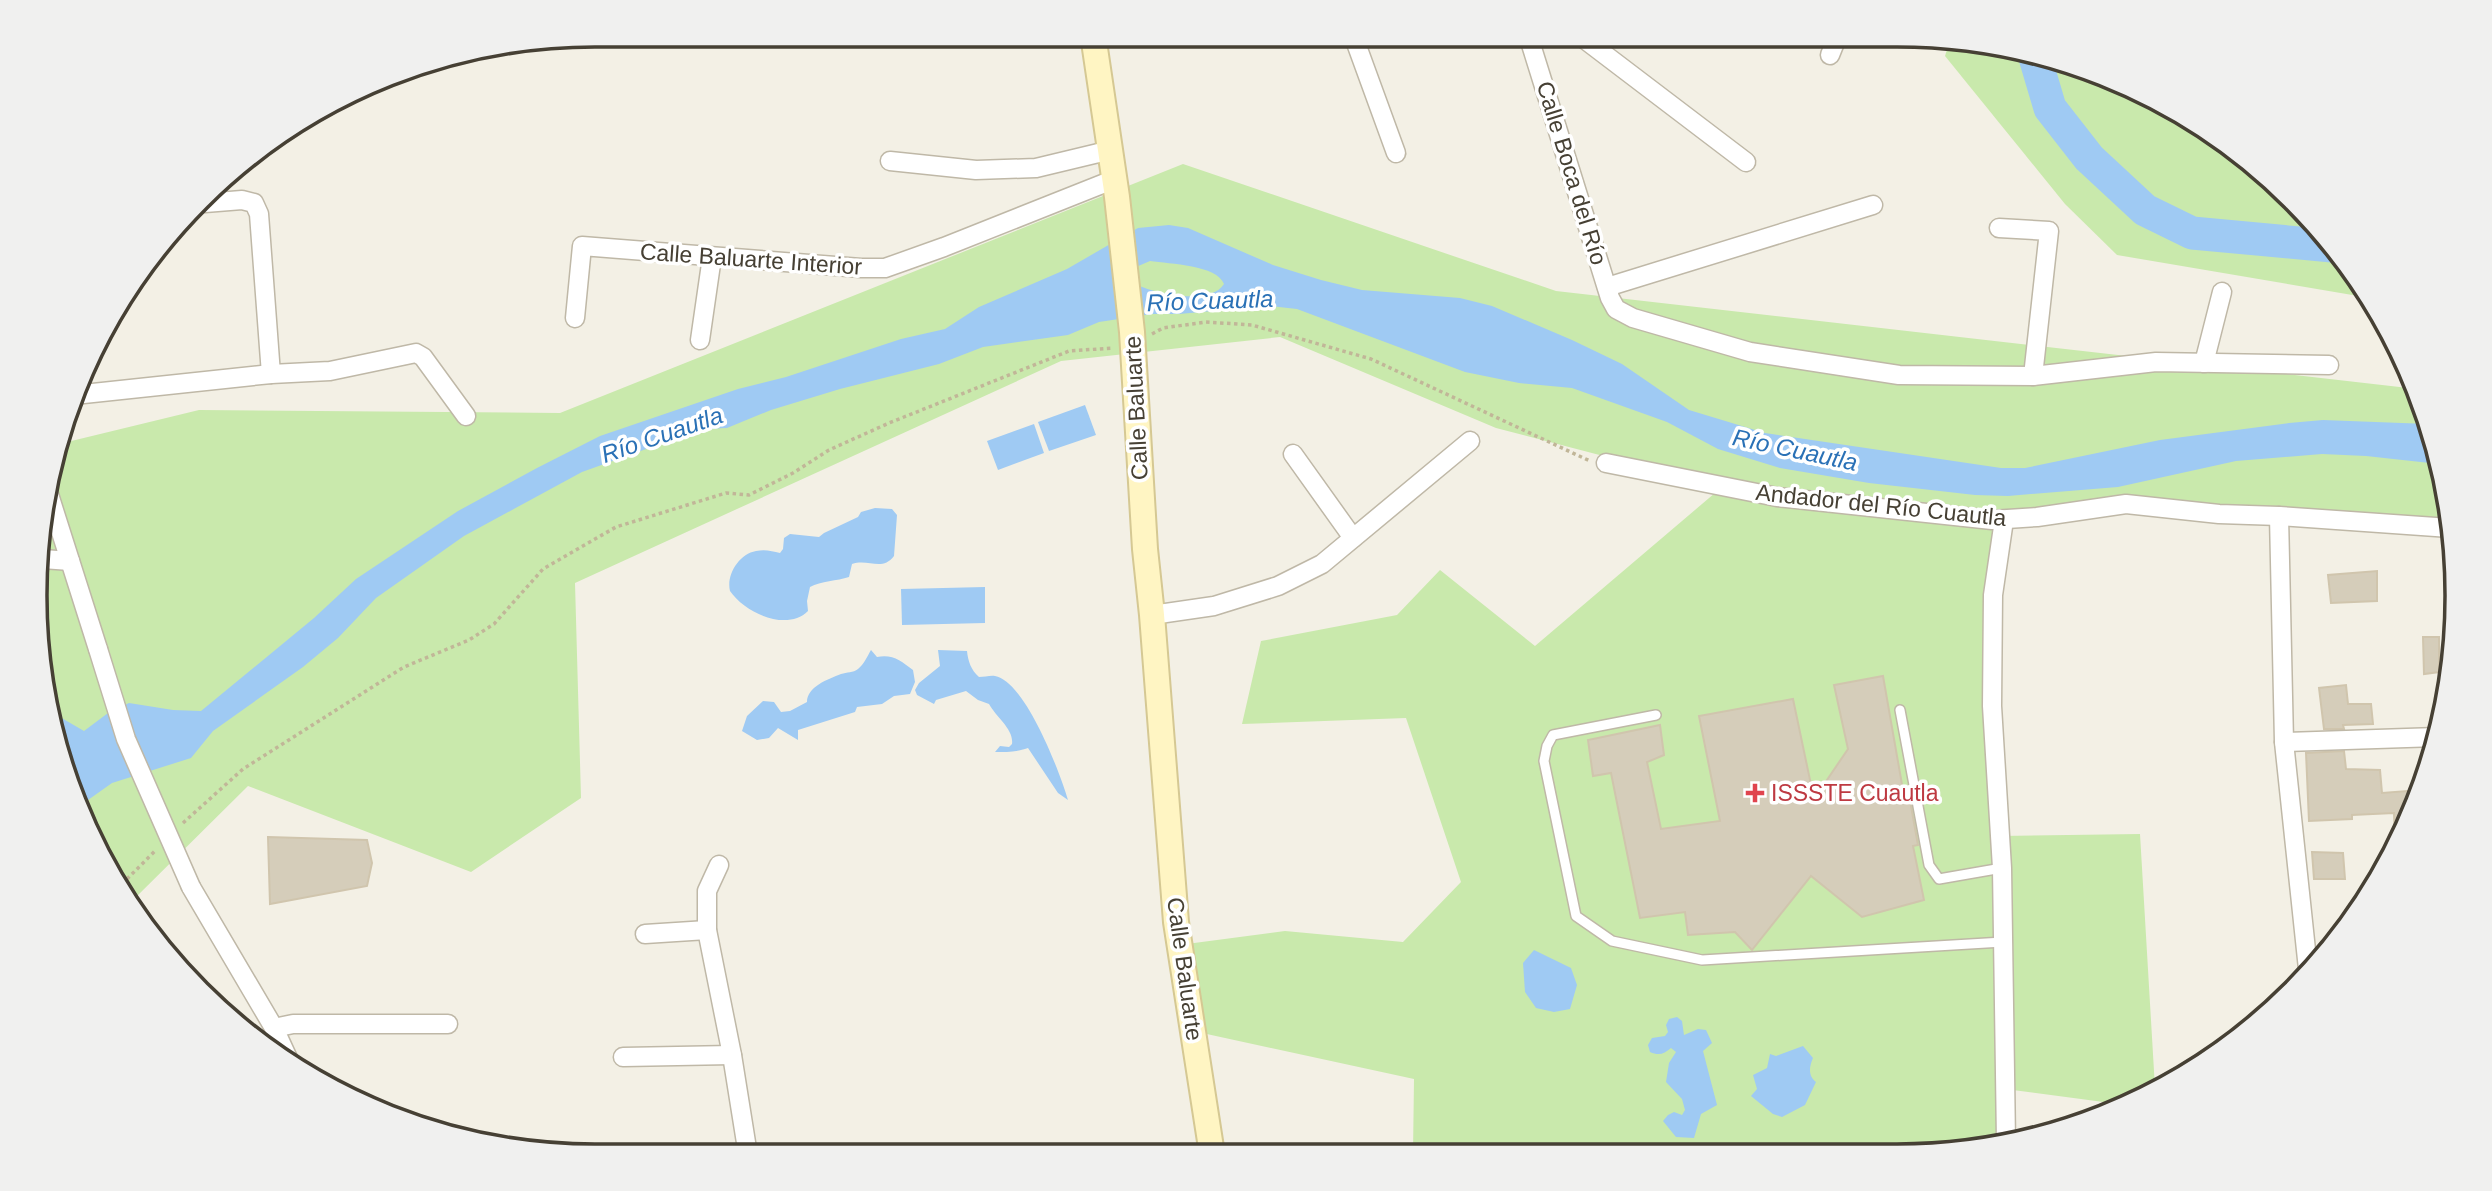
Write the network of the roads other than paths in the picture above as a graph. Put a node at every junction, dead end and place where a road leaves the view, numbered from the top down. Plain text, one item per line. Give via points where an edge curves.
1 (1095, 47) edge
2 (1357, 47) edge
3 (1532, 47) edge
4 (1595, 47) edge
5 (1834, 47) edge
6 (1830, 55) dead end
7 (1111, 150) junction
8 (1396, 153) dead end
9 (890, 161) dead end
10 (1746, 162) dead end
11 (1115, 179) junction
12 (214, 202) edge
13 (1873, 205) dead end
14 (1999, 229) dead end
15 (712, 257) junction
16 (1607, 287) junction
17 (2222, 292) dead end
18 (575, 318) dead end
19 (700, 340) dead end
20 (2204, 363) junction
21 (2329, 365) dead end
22 (271, 374) junction
23 (2033, 376) junction
24 (86, 394) edge
25 (466, 416) dead end
26 (1470, 441) dead end
27 (1293, 454) dead end
28 (1606, 463) road end
29 (54, 511) edge
30 (2279, 516) junction
31 (2004, 520) junction
32 (2440, 527) edge
33 (1353, 538) junction
34 (48, 559) edge
35 (70, 561) junction
36 (1152, 615) junction
37 (1900, 710) dead end
38 (1656, 715) dead end
39 (2426, 737) edge
40 (2284, 742) junction
41 (719, 865) dead end
42 (2002, 868) junction
43 (707, 930) junction
44 (645, 934) dead end
45 (2003, 942) junction
46 (2307, 959) edge
47 (448, 1024) dead end
48 (274, 1028) junction
49 (281, 1044) edge
50 (732, 1055) junction
51 (623, 1057) dead end
52 (2006, 1132) edge
53 (746, 1144) edge
54 (1210, 1144) edge

1 - 7 street, Calle Baluarte
2 - 8 street
3 - 16 street, Calle Boca del Río
4 - 10 street
5 - 6 street
7 - 9 street via 1036,169 976,170
7 - 11 street, Calle Baluarte
11 - 15 street, Calle Baluarte Interior via 885,268
11 - 36 street, Calle Baluarte
12 - 22 street via 254,203 259,214
13 - 16 street
14 - 23 street via 2049,231
15 - 18 street, Calle Baluarte Interior via 582,246
15 - 19 street
16 - 23 street, Calle Boca del Río via 1616,309 1633,318 1750,352 1899,375
17 - 20 street
20 - 21 street
20 - 23 street via 2156,362
22 - 24 street
22 - 25 street via 330,371 416,353
26 - 33 street
27 - 33 street
28 - 31 street, Andador del Río Cuautla via 1776,498
29 - 35 street
30 - 31 street, Andador del Río Cuautla via 2126,504
30 - 32 street, Andador del Río Cuautla
30 - 40 street
31 - 42 street via 1993,595 1992,706
33 - 36 street via 1322,564 1278,586 1214,606
34 - 35 street
35 - 48 street, bridge via 126,739 191,887
36 - 54 street, Calle Baluarte via 1176,922
37 - 42 lane via 1929,865 1939,879
38 - 45 lane via 1553,735 1545,754 1576,916 1612,941 1702,960
39 - 40 street
40 - 46 street
41 - 43 street via 707,891
42 - 45 street
43 - 44 street
43 - 50 street
45 - 52 street
47 - 48 street via 293,1024
48 - 49 street
50 - 51 street
50 - 53 street

